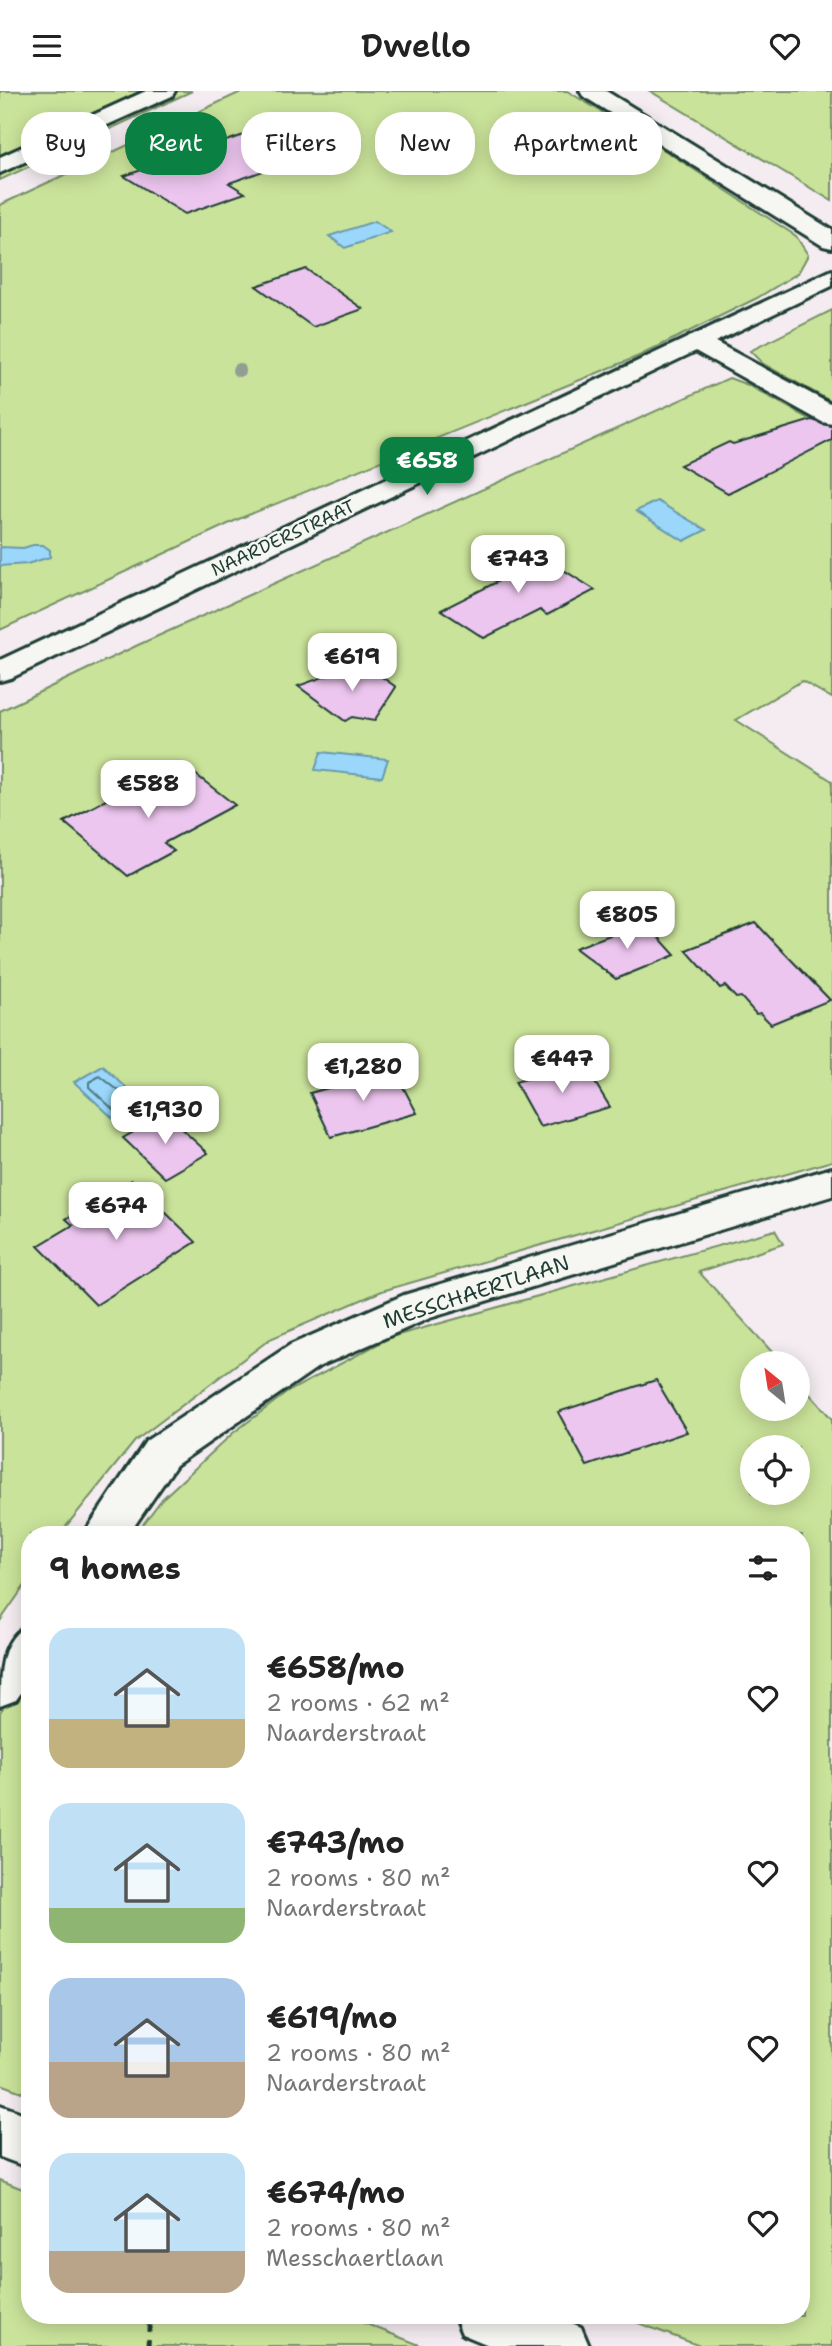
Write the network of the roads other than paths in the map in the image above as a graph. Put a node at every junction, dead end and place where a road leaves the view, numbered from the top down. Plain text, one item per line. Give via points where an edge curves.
1 (164, 91) edge
2 (591, 91) edge
3 (0, 166) edge
4 (832, 241) edge
5 (832, 277) edge
6 (697, 342) junction
7 (832, 415) edge
8 (0, 672) edge
9 (832, 1182) edge
10 (110, 1526) edge
11 (21, 1656) edge
12 (0, 1686) edge
13 (0, 2131) edge
14 (21, 2139) edge
15 (505, 2324) edge
16 (562, 2346) edge

1 - 3 street
2 - 4 street
5 - 6 street, NAARDERSTRAAT
6 - 7 street
6 - 8 street, NAARDERSTRAAT
9 - 10 street, MESSCHAERTLAAN via 418,1306 304,1356 161,1453
11 - 12 street
13 - 14 street
15 - 16 street

